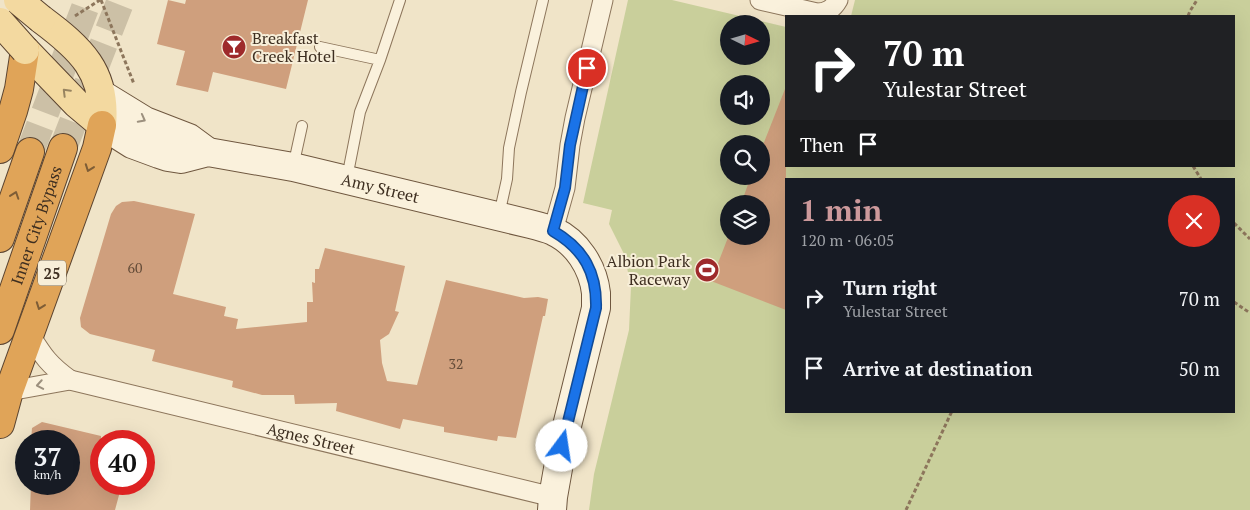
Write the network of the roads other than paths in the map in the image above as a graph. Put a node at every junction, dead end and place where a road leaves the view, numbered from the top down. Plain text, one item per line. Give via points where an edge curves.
1 (18, 0) edge
2 (400, 0) edge
3 (543, 0) edge
4 (603, 0) edge
5 (760, 0) edge
6 (833, 5) edge
7 (0, 22) edge
8 (320, 47) dead end
9 (25, 50) junction
10 (380, 60) junction
11 (101, 94) junction
12 (102, 125) junction
13 (302, 126) dead end
14 (63, 148) tunnel mouth
15 (0, 149) edge
16 (30, 152) tunnel mouth
17 (208, 152) junction
18 (293, 167) junction
19 (347, 180) junction
20 (498, 216) junction
21 (553, 231) junction
22 (0, 238) edge
23 (0, 330) edge
24 (30, 335) junction
25 (70, 380) junction
26 (10, 391) junction
27 (0, 424) edge
28 (553, 503) edge

1 - 11 main road, 25, bridge via 83,56
2 - 10 lane
3 - 20 lane via 509,148 507,179
4 - 21 street via 575,118 565,188
5 - 6 street via 811,13 824,13
7 - 9 main road, bridge
8 - 10 lane
12 -> 9 main road
9 - 15 highway via 19,89
10 - 19 lane via 360,112
11 - 12 main road, 25
11 -> 17 street, Amy Street via 145,121 189,138
12 - 17 street, Amy Street via 124,140 159,154 181,159
12 -> 24 highway, 25 via 97,148
13 - 18 lane
14 - 23 highway, Inner City Bypass
22 -> 16 highway, Inner City Bypass
17 - 18 street, Amy Street
18 - 19 street, Amy Street
19 - 20 street, Amy Street
20 - 21 street, Amy Street
21 - 28 street via 581,254 589,267 596,294 594,316 562,446
24 - 25 street, Agnes Street via 52,366
24 - 26 highway, 25
25 -> 26 street, Agnes Street
25 - 28 street, Agnes Street
26 - 27 highway, 25

